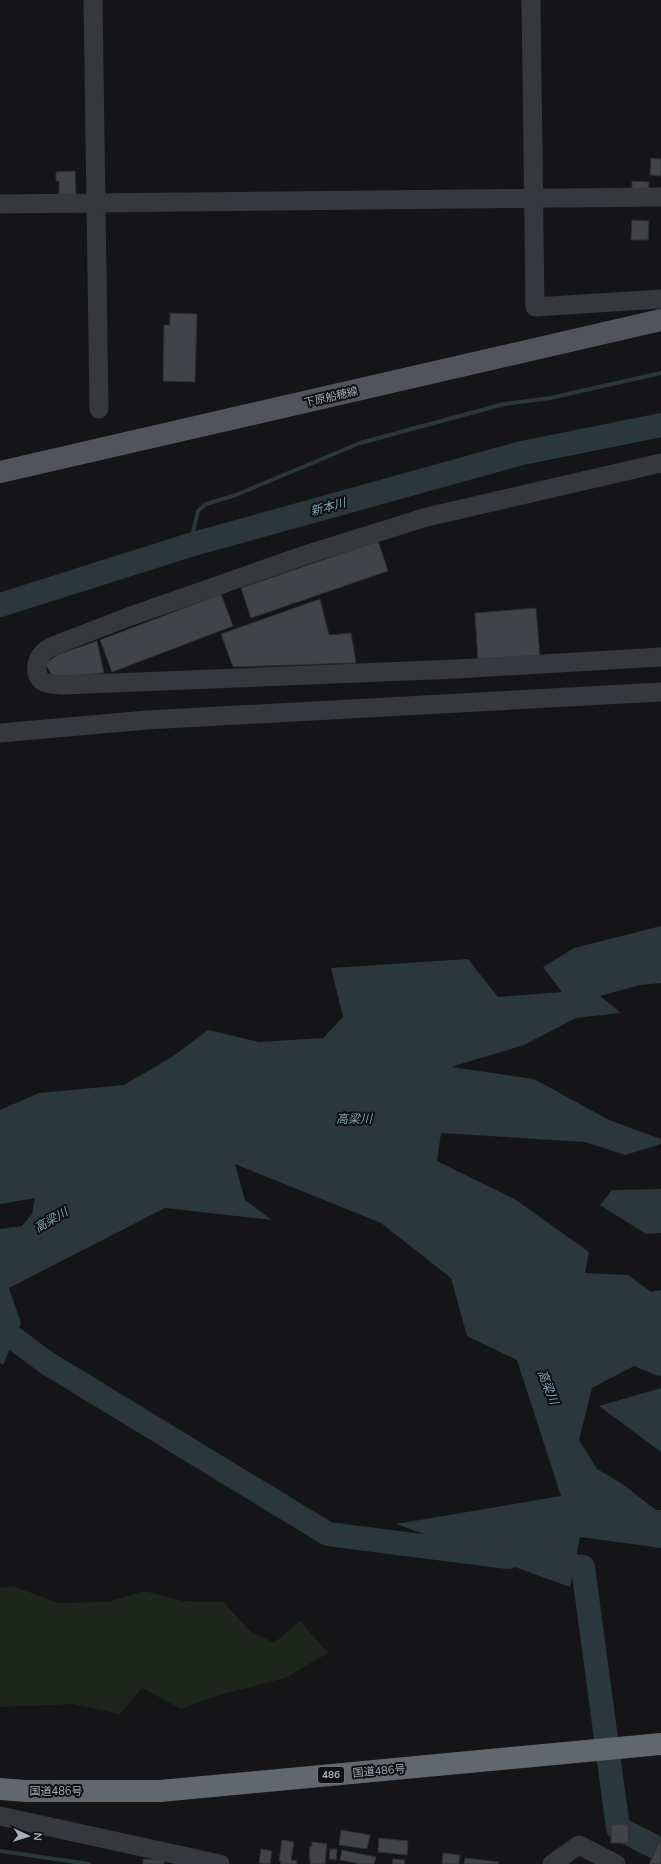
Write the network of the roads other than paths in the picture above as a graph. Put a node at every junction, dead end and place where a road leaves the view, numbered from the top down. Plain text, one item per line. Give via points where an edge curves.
1 (93, 0) edge
2 (531, 0) edge
3 (661, 197) edge
4 (534, 200) junction
5 (0, 204) edge
6 (97, 207) junction
7 (661, 299) edge
8 (661, 320) edge
9 (100, 409) dead end
10 (661, 463) edge
11 (0, 472) edge
12 (661, 657) edge
13 (661, 692) edge
14 (0, 733) edge
15 (661, 1744) edge
16 (0, 1789) edge
17 (0, 1816) edge
18 (220, 1864) edge
19 (552, 1864) edge
20 (616, 1864) edge

1 - 6 street
2 - 4 street
3 - 4 street
4 - 6 street
4 - 7 street via 534,307
5 - 6 street
6 - 9 street
8 - 11 main road, 下原船穂線
10 - 12 street via 427,517 308,554 128,617 54,646 43,652 37,662 36,671 40,679 63,685 456,669
13 - 14 street via 155,719
15 - 16 highway, 国道486号 / 486 via 160,1791
17 - 18 street
19 - 20 street via 579,1845

